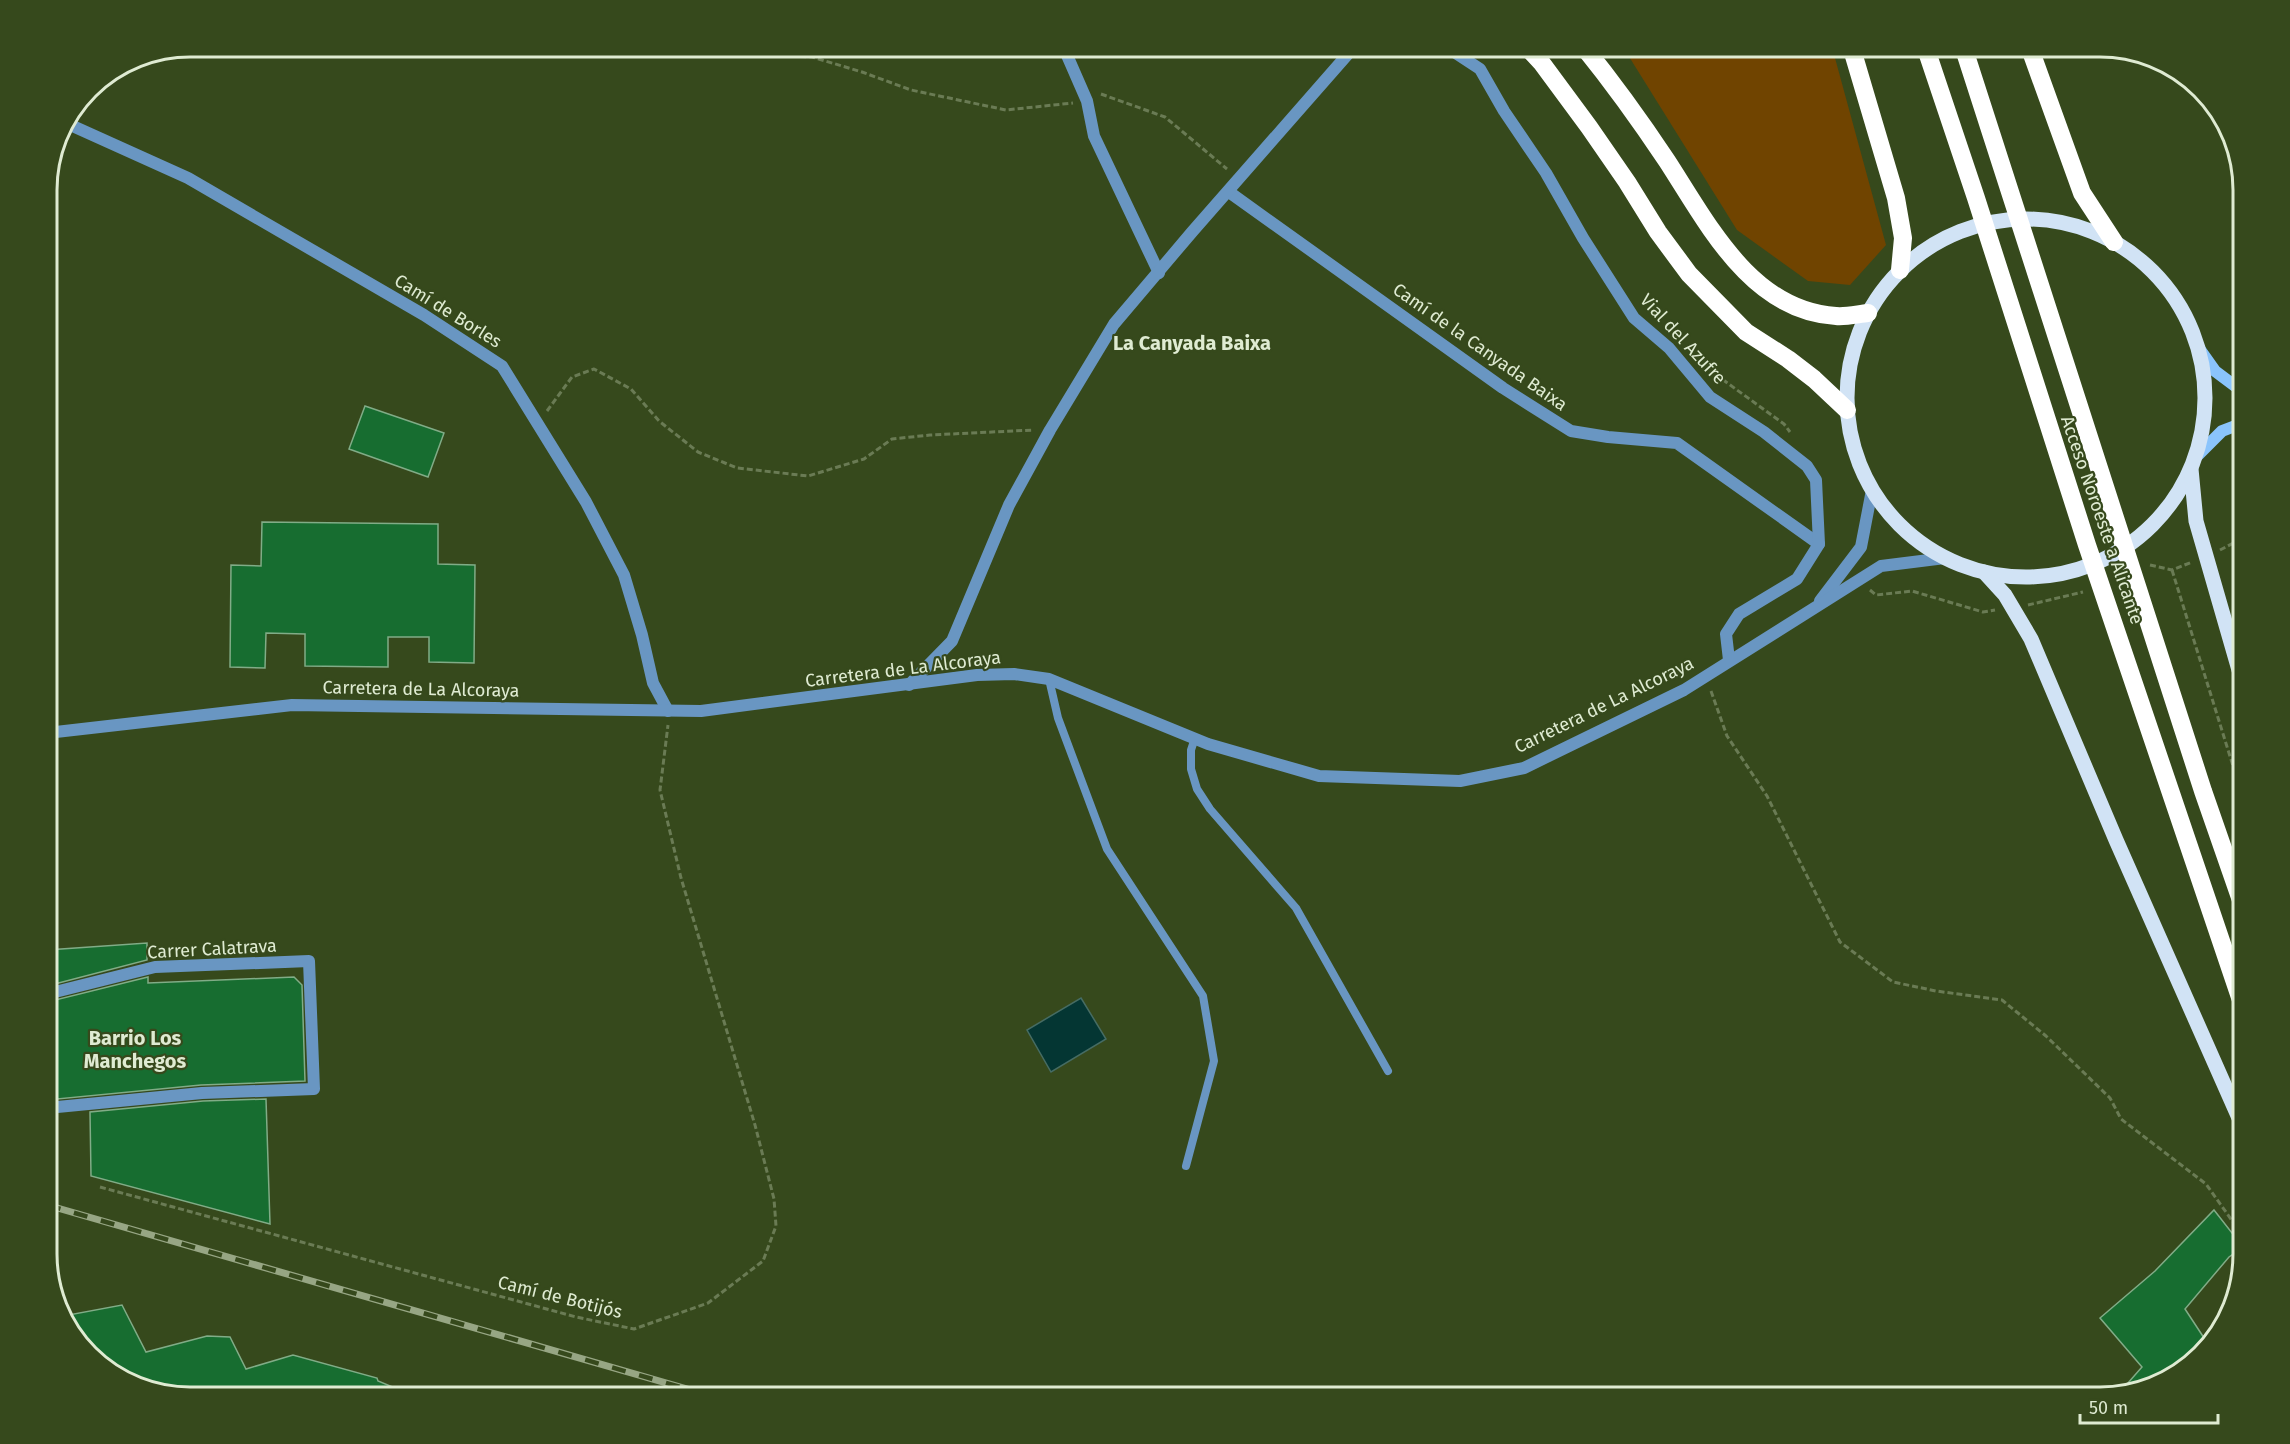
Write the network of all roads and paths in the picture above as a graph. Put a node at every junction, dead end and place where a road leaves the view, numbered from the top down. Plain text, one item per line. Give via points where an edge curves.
1 (812, 57) edge
2 (1068, 57) edge
3 (1346, 57) edge
4 (1462, 57) edge
5 (1536, 57) edge
6 (1591, 57) edge
7 (1854, 57) edge
8 (1929, 57) edge
9 (1967, 57) edge
10 (2033, 57) edge
11 (1088, 101) junction
12 (73, 126) edge
13 (1240, 180) junction
14 (1229, 192) junction
15 (2114, 242) junction
16 (1900, 270) junction
17 (1159, 273) junction
18 (1868, 313) junction
19 (2198, 347) junction
20 (1704, 366) dead end
21 (2233, 384) edge
22 (1846, 410) junction
23 (538, 422) junction
24 (2233, 427) edge
25 (1050, 430) junction
26 (1791, 433) dead end
27 (2193, 463) junction
28 (1872, 490) junction
29 (1819, 544) junction
30 (1945, 558) junction
31 (2148, 564) dead end
32 (1984, 572) junction
33 (1860, 580) junction
34 (2088, 591) dead end
35 (2012, 608) junction
36 (1814, 609) junction
37 (2233, 647) edge
38 (1729, 660) junction
39 (1706, 675) junction
40 (1049, 679) junction
41 (909, 685) junction
42 (668, 711) junction
43 (656, 727) dead end
44 (668, 727) junction
45 (57, 732) edge
46 (1195, 738) junction
47 (2233, 763) edge
48 (2233, 874) edge
49 (2233, 974) edge
50 (57, 992) edge
51 (1388, 1071) dead end
52 (2233, 1102) edge
53 (57, 1107) edge
54 (1186, 1166) dead end
55 (100, 1187) dead end
56 (2233, 1221) edge

1 - 11 path via 911,90 1006,110
2 - 11 street
3 - 13 street
4 - 29 street, Vial del Azufre via 1480,69 1634,318 1670,348 1710,397 1807,466 1816,480
5 - 22 highway via 1689,274 1746,332 1814,379
6 - 18 highway via 1657,146 1714,236 1755,281 1782,300 1806,310 1836,316
7 - 16 highway via 1896,198 1903,238
8 - 49 highway, Acceso Noroeste a Alicante via 2087,545
9 - 48 highway, Acceso Noroeste a Alicante
10 - 15 highway via 2082,193
11 - 13 path via 1101,94 1165,117
11 - 17 street via 1094,136
12 - 23 street, Camí de Borles via 188,178 424,315 502,366
13 - 14 street
14 - 17 street
14 - 29 street, Camí de la Canyada Baixa via 1503,388 1571,431 1677,443
15 - 16 main road via 2060,223 2002,221 1968,229 1937,243
15 - 19 main road via 2166,286
16 - 18 main road
17 - 25 street via 1114,324
18 - 22 main road via 1850,360
19 - 21 main road via 2215,371
19 - 27 main road via 2205,404
20 - 26 path
22 - 28 main road via 1853,447
23 - 25 path via 572,377 594,369 631,389 659,421 698,452 737,468 808,476 864,459 892,439
23 - 42 street, Camí de Borles via 624,574 654,683
24 - 27 main road via 2223,430
25 - 41 street via 1009,505 952,641
27 - 32 main road via 2166,510 2107,557 2084,567 2034,577
27 - 37 main road via 2196,521
28 - 30 main road via 1904,529
28 - 36 street via 1861,547
29 - 38 street via 1797,579 1739,614 1726,634
30 - 32 main road
30 - 33 street, Carretera de La Alcoraya via 1881,566
31 - 47 path via 2172,570
32 - 35 main road
33 - 35 path via 1876,596 1912,591 1983,612
33 - 36 street, Carretera de La Alcoraya
34 - 35 path
35 - 52 main road via 2031,639
36 - 38 street, Carretera de La Alcoraya
38 - 39 street, Carretera de La Alcoraya
39 - 46 street, Carretera de La Alcoraya via 1684,690 1524,768 1460,781 1319,776
39 - 56 path via 1727,736 1767,796 1840,942 1893,982 2002,1000 2110,1098 2121,1119 2206,1184
40 - 41 street, Carretera de La Alcoraya via 1014,674 977,675
40 - 46 street, Carretera de La Alcoraya
40 - 54 lane via 1058,718 1107,849 1203,996 1214,1061
41 - 42 street, Carretera de La Alcoraya via 701,711
42 - 44 path, Camí de Botijós
42 - 45 street, Carretera de La Alcoraya via 292,705
43 - 44 path
44 - 55 path, Camí de Botijós via 660,790 681,878 774,1199 776,1226 763,1261 708,1303 634,1329 576,1317
46 - 51 lane via 1191,769 1197,789 1296,908
50 - 53 street, Carrer Calatrava via 155,967 309,962 314,1089 202,1093

